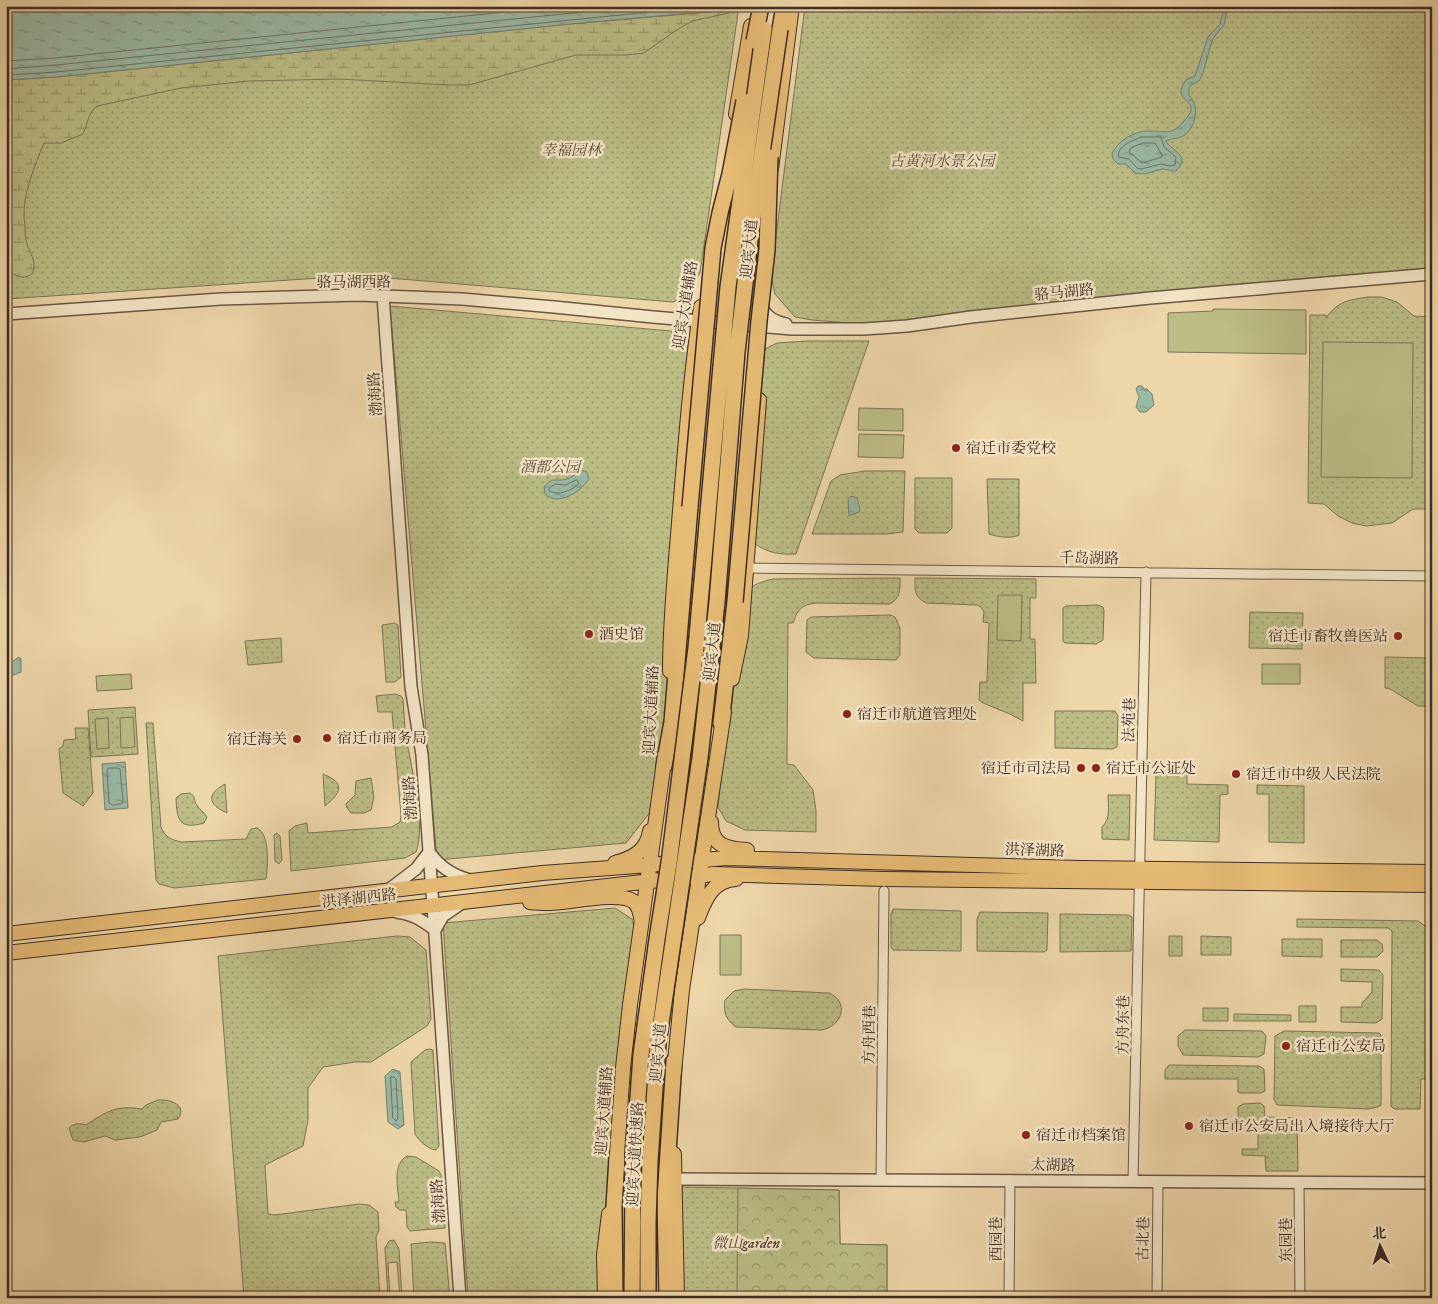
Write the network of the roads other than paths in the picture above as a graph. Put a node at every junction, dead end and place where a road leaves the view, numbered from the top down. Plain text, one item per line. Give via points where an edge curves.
1 (755, 6) edge
2 (761, 6) edge
3 (768, 6) edge
4 (784, 6) edge
5 (792, 6) edge
6 (784, 29) junction
7 (1432, 274) edge
8 (384, 296) junction
9 (759, 297) junction
10 (6, 314) edge
11 (700, 321) junction
12 (760, 326) junction
13 (907, 326) junction
14 (746, 568) junction
15 (1146, 572) junction
16 (1432, 576) edge
17 (721, 723) junction
18 (718, 745) junction
19 (664, 766) junction
20 (429, 852) junction
21 (702, 859) junction
22 (669, 862) joint
23 (972, 865) junction
24 (644, 866) junction
25 (1432, 872) edge
26 (542, 873) junction
27 (714, 874) joint
28 (1139, 875) junction
29 (699, 876) junction
30 (807, 877) junction
31 (474, 882) junction
32 (648, 882) junction
33 (1298, 883) junction
34 (1432, 885) edge
35 (432, 887) junction
36 (884, 891) dead end
37 (386, 892) junction
38 (1432, 892) edge
39 (490, 900) junction
40 (462, 903) junction
41 (433, 906) junction
42 (388, 911) junction
43 (642, 922) junction
44 (435, 930) junction
45 (6, 934) edge
46 (6, 953) edge
47 (685, 970) junction
48 (674, 1061) junction
49 (617, 1158) junction
50 (674, 1179) junction
51 (880, 1179) junction
52 (1010, 1180) junction
53 (1133, 1181) junction
54 (1158, 1181) junction
55 (1299, 1182) junction
56 (1432, 1183) edge
57 (460, 1298) edge
58 (604, 1298) edge
59 (615, 1298) edge
60 (632, 1298) edge
61 (648, 1298) edge
62 (666, 1298) edge
63 (676, 1298) edge
64 (1010, 1298) edge
65 (1156, 1298) edge
66 (1300, 1298) edge

1 - 11 main road, 迎宾大道辅路 via 730,152 716,212
2 - 19 highway, bridge via 713,248 672,722
3 - 22 highway, 迎宾大道, bridge via 728,286 696,648
4 - 6 highway, 迎宾大道
5 - 6 main road
6 - 9 main road
6 - 17 highway, bridge via 769,168 767,250
6 - 61 highway, 迎宾大道, bridge via 752,215 700,758 658,1044 650,1161
7 - 13 street, 骆马湖路 via 1150,298
8 - 10 street, 骆马湖西路 via 221,299
8 - 11 street, 骆马湖西路 via 526,304
8 - 20 street, 渤海路 via 411,687 422,755
9 - 12 main road
9 - 13 street via 771,319 784,324 824,328
11 - 12 street, 骆马湖路
11 - 19 main road, 迎宾大道辅路 via 690,388 670,624 670,702
12 - 13 street, 骆马湖路 via 820,330
12 - 14 main road via 762,362
14 - 15 street, 千岛湖路
14 - 17 main road via 741,636
15 - 16 street, 千岛湖路
15 - 28 street, 法苑巷
17 - 18 main road
18 - 21 main road
18 - 23 main road via 719,767 711,831 715,840 724,847 879,855
19 - 24 main road, 迎宾大道辅路
19 - 26 main road via 649,838 640,853 612,864
20 - 31 street via 451,873
20 - 35 street, 渤海路
20 - 37 street via 416,869
21 - 23 main road, 洪泽湖路
21 - 24 main road, 洪泽湖路
21 - 29 main road
22 - 60 highway, 迎宾大道快速路, bridge via 641,1055 633,1169
23 - 28 main road, 洪泽湖路
24 - 26 main road, 洪泽湖西路
24 - 32 main road, 迎宾大道辅路
25 - 28 main road, 洪泽湖路
26 - 31 main road, 洪泽湖西路
27 - 29 main road, 洪泽湖西路
27 - 30 main road, 洪泽湖路
28 - 30 main road, 洪泽湖路 via 884,880
28 - 33 main road, 洪泽湖路
28 - 53 street, 方舟东巷
29 - 32 main road, 洪泽湖西路
29 - 47 main road
30 - 47 main road via 732,879 713,888 698,918
31 - 35 main road, 洪泽湖西路
32 - 39 main road, 洪泽湖西路
32 - 43 main road, 迎宾大道辅路
33 - 34 main road, 洪泽湖路
33 - 38 main road via 1308,889
35 - 37 main road, 洪泽湖西路
35 - 41 street, 渤海路
36 - 51 street, 方舟西巷
37 - 45 main road, 洪泽湖西路
39 - 40 main road, 洪泽湖西路
39 - 43 main road via 550,903 628,898 639,908
40 - 41 main road, 洪泽湖西路
40 - 44 street via 443,916
41 - 42 main road, 洪泽湖西路
41 - 44 street, 渤海路
42 - 44 street via 418,917
42 - 46 main road, 洪泽湖西路
43 - 49 main road, 迎宾大道辅路 via 623,1068
44 - 57 street, 渤海路
47 - 48 main road
48 - 50 main road
48 - 62 highway via 665,1200
49 - 58 main road, 迎宾大道辅路 via 604,1255
49 - 59 highway
50 - 51 street, 太湖路
50 - 63 main road
51 - 52 street, 太湖路
52 - 53 street, 太湖路
52 - 64 street, 西园巷
53 - 54 street, 太湖路
54 - 55 street, 太湖路
54 - 65 street, 古北巷
55 - 56 street, 太湖路
55 - 66 street, 东园巷

